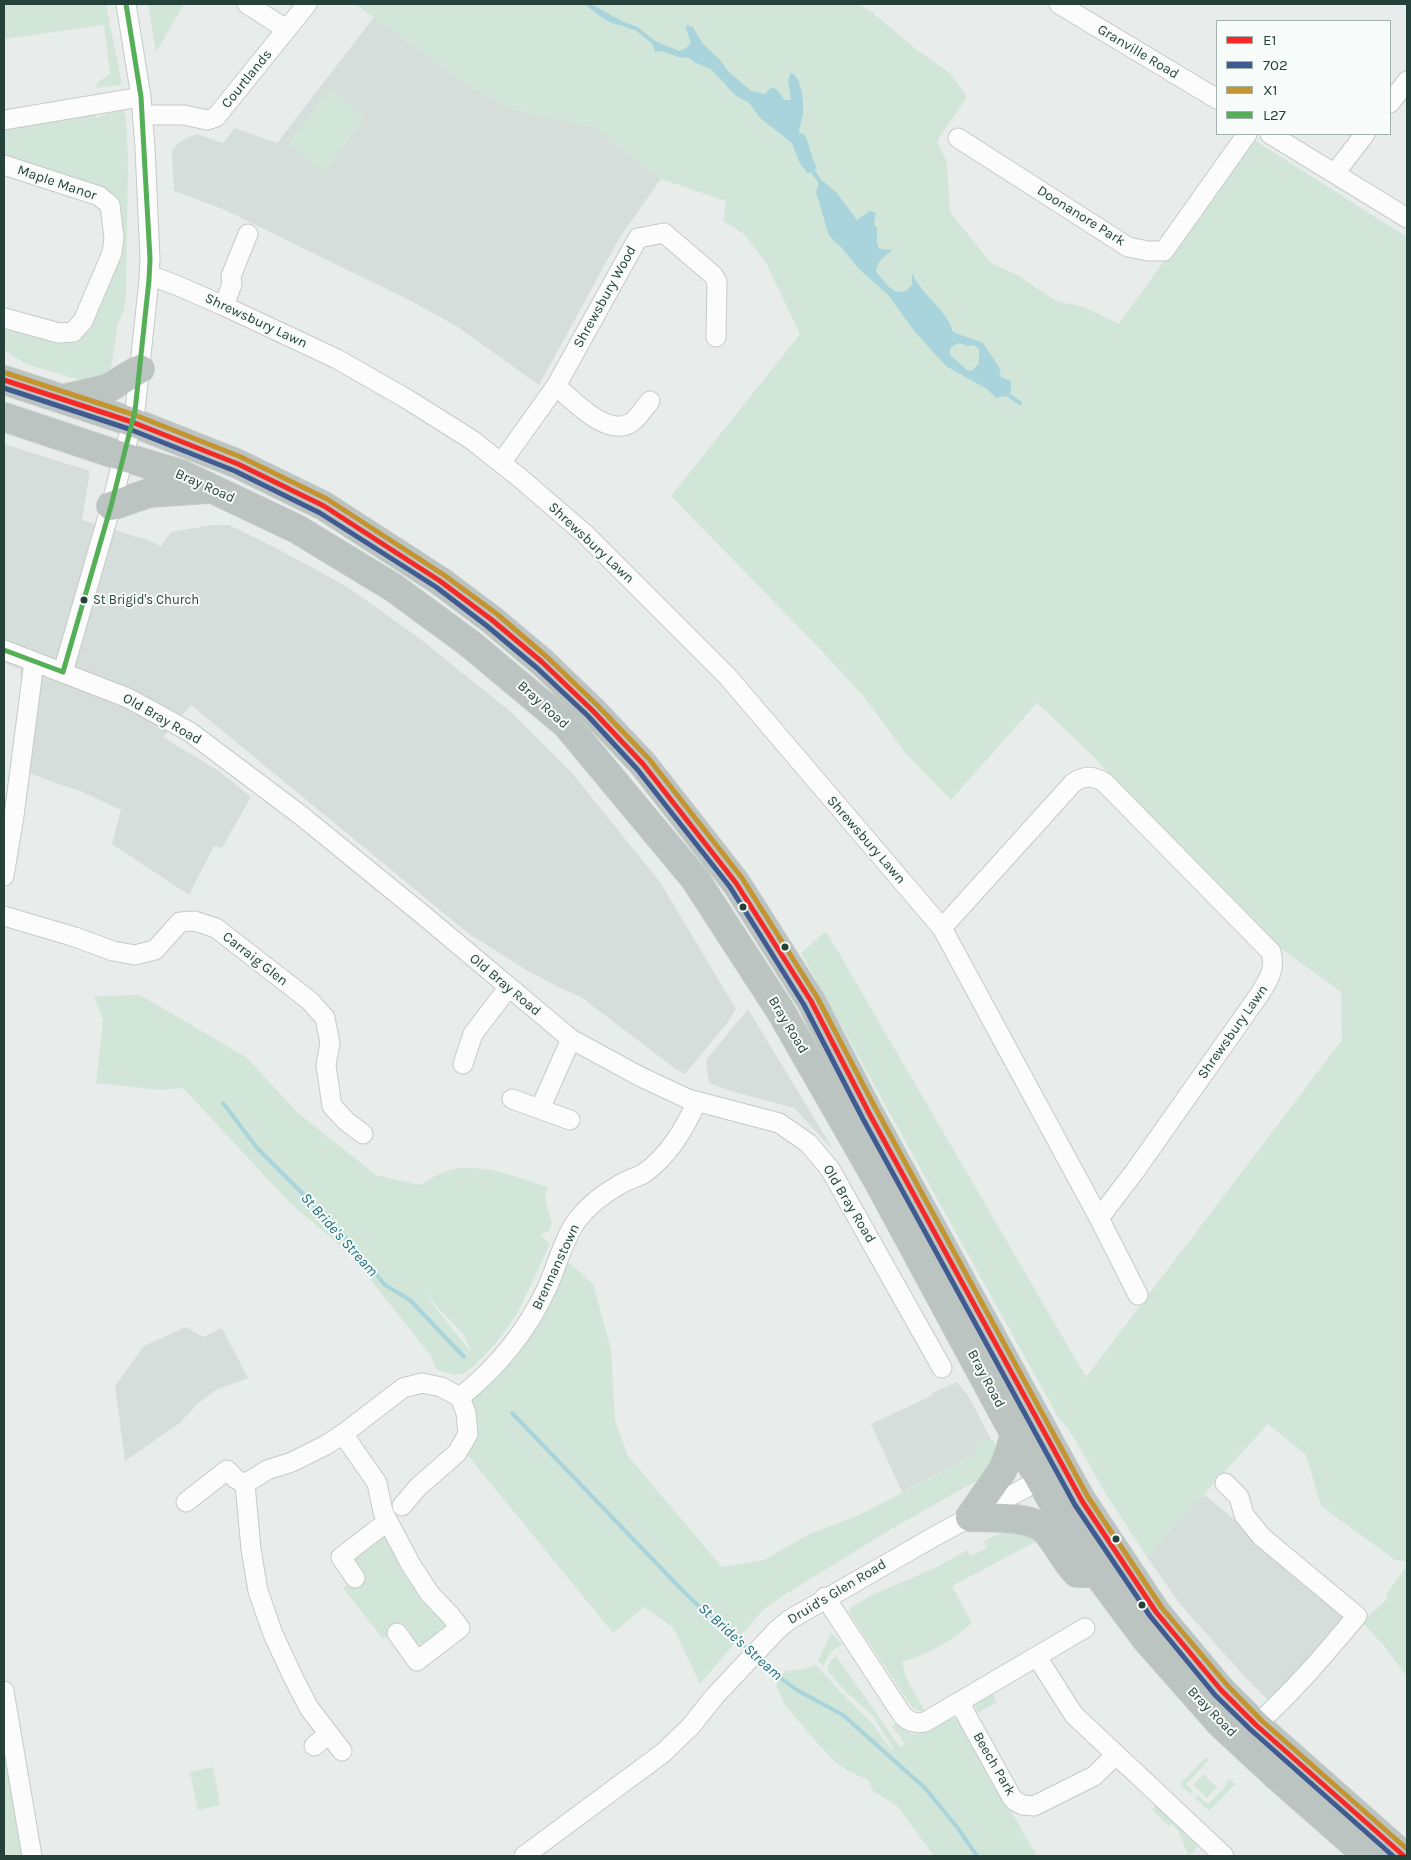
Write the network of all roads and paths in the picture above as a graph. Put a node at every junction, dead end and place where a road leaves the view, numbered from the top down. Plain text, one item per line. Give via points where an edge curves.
1 (126, 4) edge
2 (247, 4) edge
3 (307, 4) edge
4 (1059, 4) edge
5 (286, 29) junction
6 (1407, 81) edge
7 (1216, 97) edge
8 (1391, 102) edge
9 (142, 106) junction
10 (4, 120) edge
11 (1246, 135) edge
12 (1272, 135) edge
13 (1364, 135) edge
14 (958, 138) dead end
15 (4, 164) edge
16 (1334, 173) junction
17 (1407, 218) edge
18 (248, 234) dead end
19 (149, 275) junction
20 (224, 306) junction
21 (4, 318) edge
22 (716, 337) dead end
23 (140, 369) junction
24 (4, 380) edge
25 (556, 386) junction
26 (62, 399) junction
27 (650, 401) dead end
28 (4, 417) edge
29 (132, 422) junction
30 (124, 458) junction
31 (501, 463) junction
32 (214, 489) junction
33 (111, 506) junction
34 (4, 650) edge
35 (34, 662) junction
36 (62, 672) junction
37 (4, 876) edge
38 (4, 916) edge
39 (942, 928) junction
40 (508, 988) junction
41 (571, 1040) junction
42 (463, 1064) dead end
43 (512, 1099) dead end
44 (697, 1102) junction
45 (540, 1108) junction
46 (570, 1120) dead end
47 (362, 1134) dead end
48 (1099, 1218) junction
49 (1138, 1295) dead end
50 (942, 1368) dead end
51 (460, 1397) junction
52 (343, 1434) junction
53 (1015, 1434) junction
54 (1051, 1473) junction
55 (1225, 1483) dead end
56 (245, 1484) junction
57 (186, 1502) dead end
58 (402, 1506) dead end
59 (970, 1517) junction
60 (388, 1521) junction
61 (1101, 1529) junction
62 (1078, 1543) junction
63 (1097, 1573) junction
64 (355, 1578) dead end
65 (825, 1597) junction
66 (1085, 1628) dead end
67 (397, 1633) dead end
68 (1037, 1656) junction
69 (4, 1691) edge
70 (959, 1702) junction
71 (1256, 1725) junction
72 (329, 1734) junction
73 (314, 1746) dead end
74 (342, 1751) dead end
75 (1116, 1755) junction
76 (1212, 1852) edge
77 (32, 1856) edge
78 (524, 1856) edge
79 (1368, 1856) edge
80 (1404, 1856) edge

1 - 9 street
2 - 5 street
3 - 5 street, Courtlands
4 - 7 street, Granville Road
5 - 9 street, Courtlands via 216,117 207,120
6 - 8 street
9 - 10 street
9 - 19 street
11 - 14 street, Doonanore Park via 1164,251 1128,246
12 - 16 street
13 - 16 street
15 - 21 street, Maple Manor via 100,196 110,205 114,238 112,253 86,313 73,332 58,333
16 - 17 street
18 - 20 street via 231,276 232,284
19 - 20 street, Shrewsbury Lawn
19 - 23 street
20 - 31 street, Shrewsbury Lawn via 345,363 472,440
22 - 25 street, Shrewsbury Wood via 717,282 713,275 664,233 638,238
23 - 26 highway via 108,389
23 - 29 street
24 - 26 highway, Bray Road
25 - 27 street via 598,420 612,426 632,422
25 - 31 street, Shrewsbury Wood
26 - 29 highway, Bray Road
28 - 30 highway, Bray Road
29 - 30 street
29 - 54 highway, Bray Road via 238,464 324,506 440,581 542,662 643,764 736,883 811,1001
30 - 32 highway, Bray Road via 181,474
30 - 33 street
31 - 39 street, Shrewsbury Lawn via 585,534 728,677
32 - 33 highway via 149,493
32 - 53 highway, Bray Road via 298,529 394,588 469,643 566,724 615,781 695,878 780,1010 877,1179
33 - 36 street
34 - 35 street, Old Bray Road
35 - 36 street, Old Bray Road
35 - 37 street
36 - 40 street, Old Bray Road via 128,698 190,732 303,817
38 - 47 street, Carraig Glen via 135,955 155,950 180,922 194,921 216,928 310,1001 325,1018 330,1043 326,1065 332,1106
39 - 48 street, Shrewsbury Lawn
39 - 48 street, Shrewsbury Lawn via 1073,783 1090,777 1104,782 1270,952 1274,967 1263,990
40 - 41 street, Old Bray Road
40 - 42 street via 473,1034
41 - 44 street, Old Bray Road
41 - 45 street
43 - 45 street
44 - 50 street, Old Bray Road via 779,1123 808,1143 830,1169
44 - 51 street, Brennanstown via 660,1161 595,1201 576,1221 529,1322 506,1355
45 - 46 street
48 - 49 street, Shrewsbury Lawn
51 - 52 street via 441,1387 422,1383 403,1388
51 - 58 street via 468,1434 457,1453 418,1487
52 - 56 street
52 - 60 street via 377,1483
53 - 54 highway, Bray Road
53 - 59 highway via 1002,1471
54 - 59 street, Druid's Glen Road
54 - 61 highway, Bray Road
54 - 62 highway, Bray Road
55 - 71 street via 1239,1497 1244,1515 1262,1537 1357,1616 1278,1706
56 - 57 street via 227,1470
56 - 72 street via 258,1591 292,1677 309,1708
59 - 63 highway via 1034,1523 1046,1531 1077,1573
59 - 65 street, Druid's Glen Road
60 - 64 street via 341,1557
60 - 67 street via 430,1594 460,1628 417,1661
61 - 62 highway
61 - 71 highway, Bray Road via 1162,1620
62 - 63 highway, Bray Road
63 - 79 highway, Bray Road via 1146,1639 1222,1724
65 - 70 street via 903,1716 917,1723 925,1722
65 - 78 street, Druid's Glen Road via 777,1630 663,1753
66 - 68 street
68 - 70 street
68 - 75 street via 1074,1715
69 - 77 street
70 - 75 street, Beech Park via 1011,1796 1023,1805 1034,1806 1094,1776
71 - 80 highway, Bray Road
72 - 73 street
72 - 74 street
75 - 76 street

